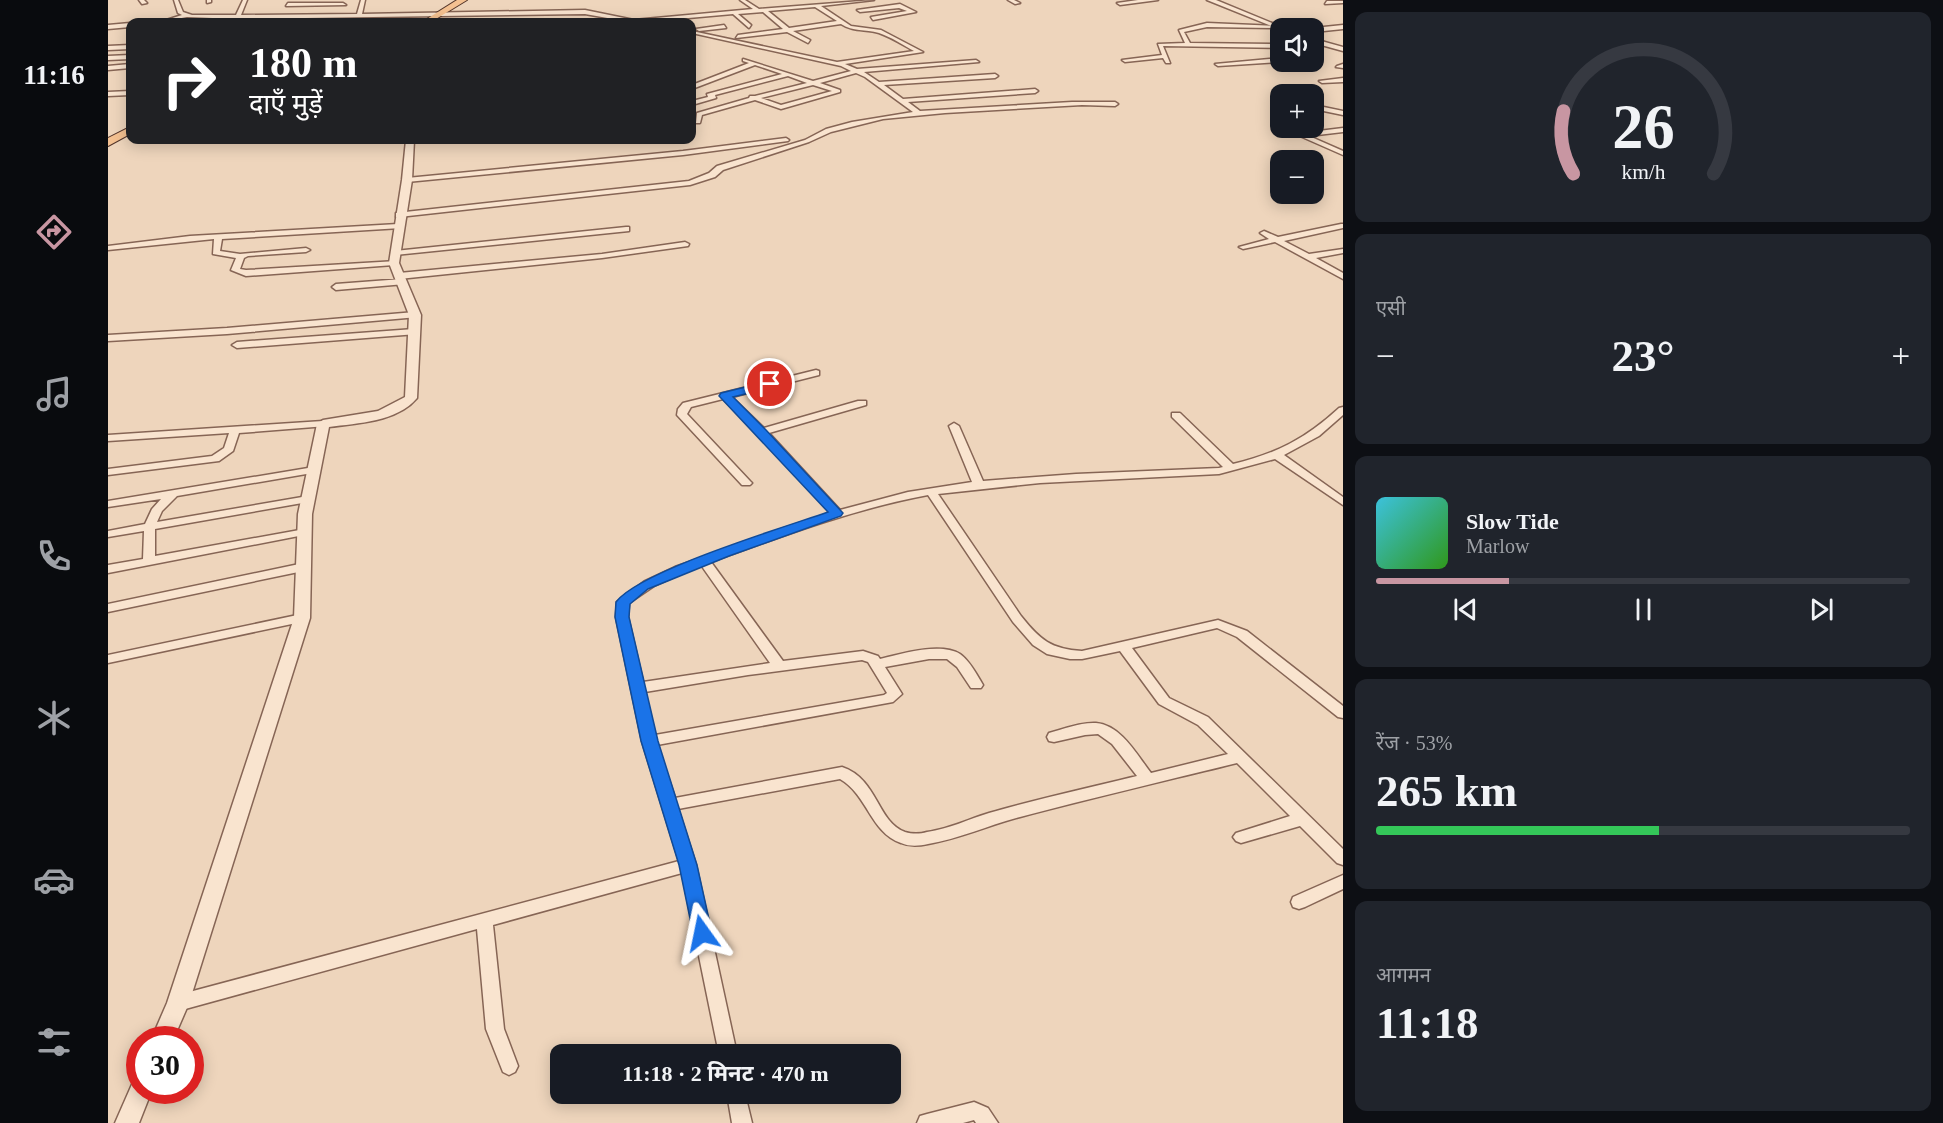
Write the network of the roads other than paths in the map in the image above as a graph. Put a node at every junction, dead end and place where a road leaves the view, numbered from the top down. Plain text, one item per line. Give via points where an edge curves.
1 (176, 0) edge
2 (245, 0) edge
3 (363, 0) edge
4 (463, 0) edge
5 (741, 0) edge
6 (808, 0) edge
7 (872, 0) edge
8 (1010, 0) edge
9 (1156, 0) edge
10 (1210, 0) edge
11 (853, 1) edge
12 (866, 1) edge
13 (1343, 2) edge
14 (289, 3) edge
15 (1017, 3) dead end
16 (1120, 3) dead end
17 (1327, 3) dead end
18 (343, 5) dead end
19 (521, 5) dead end
20 (452, 6) junction
21 (817, 6) junction
22 (889, 7) junction
23 (791, 9) junction
24 (860, 10) junction
25 (763, 12) junction
26 (439, 14) junction
27 (735, 14) junction
28 (362, 15) junction
29 (186, 16) junction
30 (238, 16) junction
31 (284, 16) junction
32 (178, 18) edge
33 (192, 18) edge
34 (218, 18) edge
35 (364, 18) edge
36 (432, 18) edge
37 (614, 18) edge
38 (684, 18) edge
39 (873, 18) junction
40 (842, 22) junction
41 (881, 23) dead end
42 (1270, 23) edge
43 (781, 25) junction
44 (126, 26) edge
45 (749, 26) dead end
46 (108, 27) edge
47 (724, 27) dead end
48 (1270, 27) edge
49 (1343, 27) edge
50 (1324, 29) edge
51 (788, 30) junction
52 (696, 31) edge
53 (696, 33) edge
54 (728, 38) junction
55 (808, 40) dead end
56 (1188, 44) junction
57 (1324, 44) edge
58 (1270, 46) edge
59 (126, 47) edge
60 (108, 48) edge
61 (1343, 50) edge
62 (126, 57) edge
63 (108, 58) edge
64 (745, 60) dead end
65 (1125, 60) dead end
66 (1270, 61) edge
67 (976, 62) dead end
68 (755, 63) junction
69 (838, 63) junction
70 (1218, 64) dead end
71 (126, 66) edge
72 (108, 68) edge
73 (719, 68) dead end
74 (858, 71) junction
75 (733, 72) junction
76 (789, 74) junction
77 (995, 76) dead end
78 (1343, 80) edge
79 (1322, 81) dead end
80 (814, 82) junction
81 (878, 84) junction
82 (696, 86) edge
83 (696, 90) edge
84 (1035, 90) dead end
85 (126, 93) edge
86 (108, 94) edge
87 (711, 96) junction
88 (752, 97) junction
89 (902, 101) junction
90 (696, 102) edge
91 (730, 103) junction
92 (1115, 104) dead end
93 (772, 105) junction
94 (764, 108) dead end
95 (1324, 109) edge
96 (1343, 113) edge
97 (920, 114) junction
98 (698, 122) dead end
99 (1343, 130) edge
100 (126, 132) edge
101 (819, 133) junction
102 (108, 143) edge
103 (410, 144) edge
104 (1343, 153) edge
105 (407, 180) junction
106 (1327, 219) dead end
107 (398, 220) junction
108 (1342, 226) edge
109 (626, 229) dead end
110 (1264, 233) dead end
111 (218, 237) junction
112 (1276, 240) junction
113 (685, 244) dead end
114 (1243, 247) dead end
115 (108, 248) edge
116 (306, 250) dead end
117 (1343, 251) edge
118 (241, 256) junction
119 (1308, 257) junction
120 (398, 269) junction
121 (1343, 276) edge
122 (336, 287) dead end
123 (415, 315) junction
124 (414, 332) junction
125 (108, 338) edge
126 (237, 345) dead end
127 (816, 373) dead end
128 (725, 396) junction
129 (862, 403) dead end
130 (1343, 410) edge
131 (1176, 415) dead end
132 (323, 424) junction
133 (954, 426) dead end
134 (235, 430) junction
135 (762, 432) junction
136 (108, 438) edge
137 (1275, 454) junction
138 (1231, 468) junction
139 (314, 470) junction
140 (108, 472) edge
141 (746, 483) dead end
142 (980, 485) junction
143 (931, 492) junction
144 (175, 493) junction
145 (308, 500) junction
146 (1343, 502) edge
147 (108, 504) edge
148 (837, 513) junction
149 (149, 527) junction
150 (305, 532) junction
151 (108, 534) edge
152 (705, 561) junction
153 (149, 562) junction
154 (304, 567) junction
155 (108, 569) edge
156 (108, 608) edge
157 (302, 618) junction
158 (1123, 645) junction
159 (108, 659) edge
160 (876, 664) junction
161 (779, 665) junction
162 (976, 685) dead end
163 (638, 688) junction
164 (1343, 712) edge
165 (1054, 737) dead end
166 (650, 741) junction
167 (1239, 757) junction
168 (1148, 780) junction
169 (670, 805) junction
170 (1302, 819) junction
171 (1241, 837) dead end
172 (1343, 859) edge
173 (688, 865) junction
174 (1343, 882) edge
175 (1299, 902) dead end
176 (484, 920) junction
177 (178, 1003) junction
178 (168, 1026) edge
179 (726, 1044) edge
180 (509, 1066) dead end
181 (135, 1104) edge
182 (738, 1104) edge
183 (127, 1123) edge
184 (742, 1123) edge
185 (927, 1123) edge
186 (988, 1123) edge

1 - 29 street via 181,14
2 - 30 street
3 - 28 street
4 - 20 main road
5 - 25 street
6 - 21 street
7 - 12 street
8 - 15 street
9 - 16 street
10 - 42 street
11 - 12 street
11 - 21 street
11 - 24 street
12 - 22 street
13 - 17 street
14 - 18 street
14 - 31 street
19 - 20 street
20 - 26 main road
21 - 23 street
21 - 40 street
22 - 24 street
22 - 39 street via 902,6 913,12
23 - 25 street
23 - 43 street via 800,17 795,24
24 - 39 street
25 - 27 street
25 - 43 street
26 - 28 street
26 - 36 main road
26 - 37 street via 585,12
27 - 38 street
27 - 45 street
28 - 31 street
28 - 35 street
29 - 32 street
29 - 33 street
30 - 31 street
30 - 34 street
39 - 41 street
40 - 51 street
40 - 69 street via 861,30 885,33 920,52
43 - 51 street
44 - 46 street
47 - 52 street
48 - 56 street via 1202,25 1180,31
49 - 50 street
51 - 54 street
51 - 55 street
53 - 54 street
54 - 69 street
56 - 58 street
56 - 65 street via 1160,45 1167,59
57 - 61 street
59 - 60 street
62 - 63 street
64 - 68 street
66 - 70 street
67 - 74 street
68 - 75 street
68 - 76 street
69 - 74 street
71 - 72 street
73 - 75 street
74 - 80 street
74 - 81 street
75 - 82 street
76 - 80 street
76 - 87 street
77 - 81 street
78 - 79 street
80 - 88 street
80 - 93 street via 838,91 784,107
81 - 89 street
83 - 87 street
84 - 89 street
85 - 86 street
87 - 90 street
87 - 91 street
88 - 91 street
88 - 93 street
89 - 97 street
91 - 98 street via 699,114
92 - 97 street
93 - 94 street
95 - 96 street
97 - 101 street
99 - 104 street via 1299,134
100 - 102 main road
101 - 105 street via 683,153
101 - 107 street via 807,141 720,168 712,175 682,185
103 - 105 street
105 - 107 street
106 - 108 street
107 - 111 street
107 - 120 street
108 - 112 street
109 - 120 street
110 - 112 street
111 - 115 street
111 - 118 street via 216,252
112 - 114 street
112 - 119 street
113 - 120 street via 602,256
116 - 118 street
117 - 119 street
118 - 120 street via 236,270 246,273
119 - 121 street
120 - 122 street
120 - 123 street
123 - 124 street
123 - 125 street
124 - 126 street
124 - 132 street via 411,398 387,413
127 - 128 street
128 - 135 street
128 - 141 street via 687,405 682,415
129 - 135 street
130 - 137 street via 1312,437
131 - 138 street
132 - 134 street
132 - 139 street
133 - 142 street
134 - 136 street
134 - 140 street via 230,449 215,459
135 - 148 street
137 - 138 street
137 - 146 street
138 - 142 street
139 - 144 street
139 - 145 street
142 - 143 street
143 - 148 street
143 - 158 street via 1029,636 1046,650 1082,655
144 - 147 street
144 - 149 street via 156,508
145 - 149 street
145 - 150 street
148 - 152 street
149 - 151 street
149 - 153 street
150 - 153 street
150 - 154 street
152 - 161 street
152 - 163 street via 643,586 623,602 622,617
153 - 155 street
154 - 156 street
154 - 157 street
157 - 159 street
157 - 177 street
158 - 164 street via 1206,626 1228,626
158 - 167 street via 1164,700 1203,721
160 - 161 street via 869,657 853,655
160 - 162 street via 950,654
160 - 166 street via 895,694 888,699
161 - 163 street
163 - 166 street
165 - 168 street via 1096,728 1104,730
166 - 169 street
167 - 168 street
167 - 170 street
168 - 169 street via 925,839 907,839 888,831 863,787 842,773
169 - 173 street
170 - 171 street
170 - 172 street
173 - 176 street
173 - 179 street
174 - 175 street
176 - 177 street
176 - 180 street via 495,1029
177 - 178 street
181 - 183 street
182 - 184 street
185 - 186 street via 974,1111

